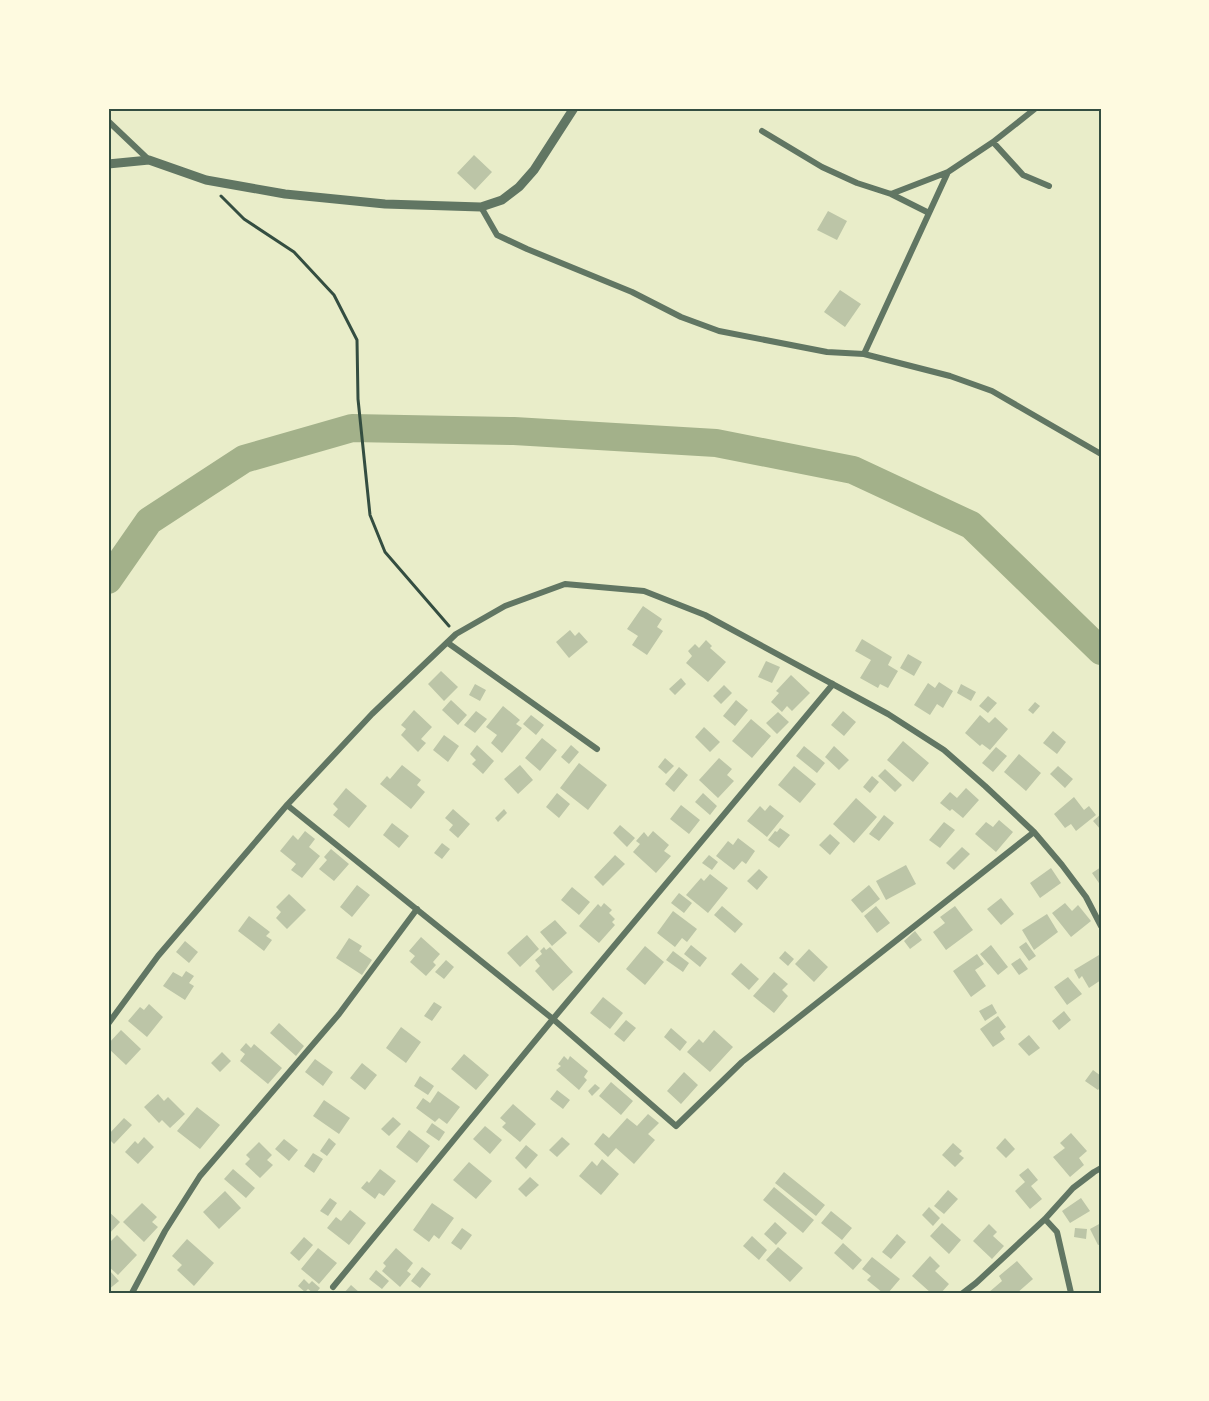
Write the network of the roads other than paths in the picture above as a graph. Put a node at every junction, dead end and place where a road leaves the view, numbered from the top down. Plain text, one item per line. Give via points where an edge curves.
1 (574, 108) edge
2 (1036, 108) edge
3 (108, 121) edge
4 (762, 131) dead end
5 (993, 142) junction
6 (149, 160) junction
7 (108, 164) edge
8 (948, 172) junction
9 (1049, 186) dead end
10 (891, 194) junction
11 (481, 207) junction
12 (929, 213) junction
13 (864, 354) junction
14 (1101, 454) edge
15 (448, 643) junction
16 (833, 684) junction
17 (597, 749) dead end
18 (287, 805) junction
19 (1034, 832) junction
20 (417, 909) junction
21 (1101, 926) edge
22 (554, 1019) junction
23 (108, 1024) edge
24 (1101, 1168) edge
25 (1045, 1219) junction
26 (333, 1287) dead end
27 (132, 1293) edge
28 (963, 1293) edge
29 (1071, 1293) edge

1 - 11 street via 519,187 502,200
2 - 5 street
3 - 6 street
4 - 10 street via 822,167
5 - 8 street
5 - 9 street via 1023,175
6 - 7 street
6 - 11 street via 206,180 285,194 385,204
8 - 10 street
8 - 12 street
10 - 12 street
11 - 13 street via 497,235 681,317 719,331 827,352
12 - 13 street
13 - 14 street via 992,391
15 - 16 street via 456,634 505,606 565,584 644,591 705,615
15 - 17 street
15 - 18 street via 372,714
16 - 19 street via 944,750
16 - 22 street
18 - 20 street
18 - 23 street via 158,956
19 - 21 street via 1086,897
19 - 22 street via 742,1062 676,1125
20 - 22 street
20 - 27 street via 339,1014 200,1176
22 - 26 street
24 - 25 street via 1074,1188
25 - 28 street
25 - 29 street via 1057,1232

